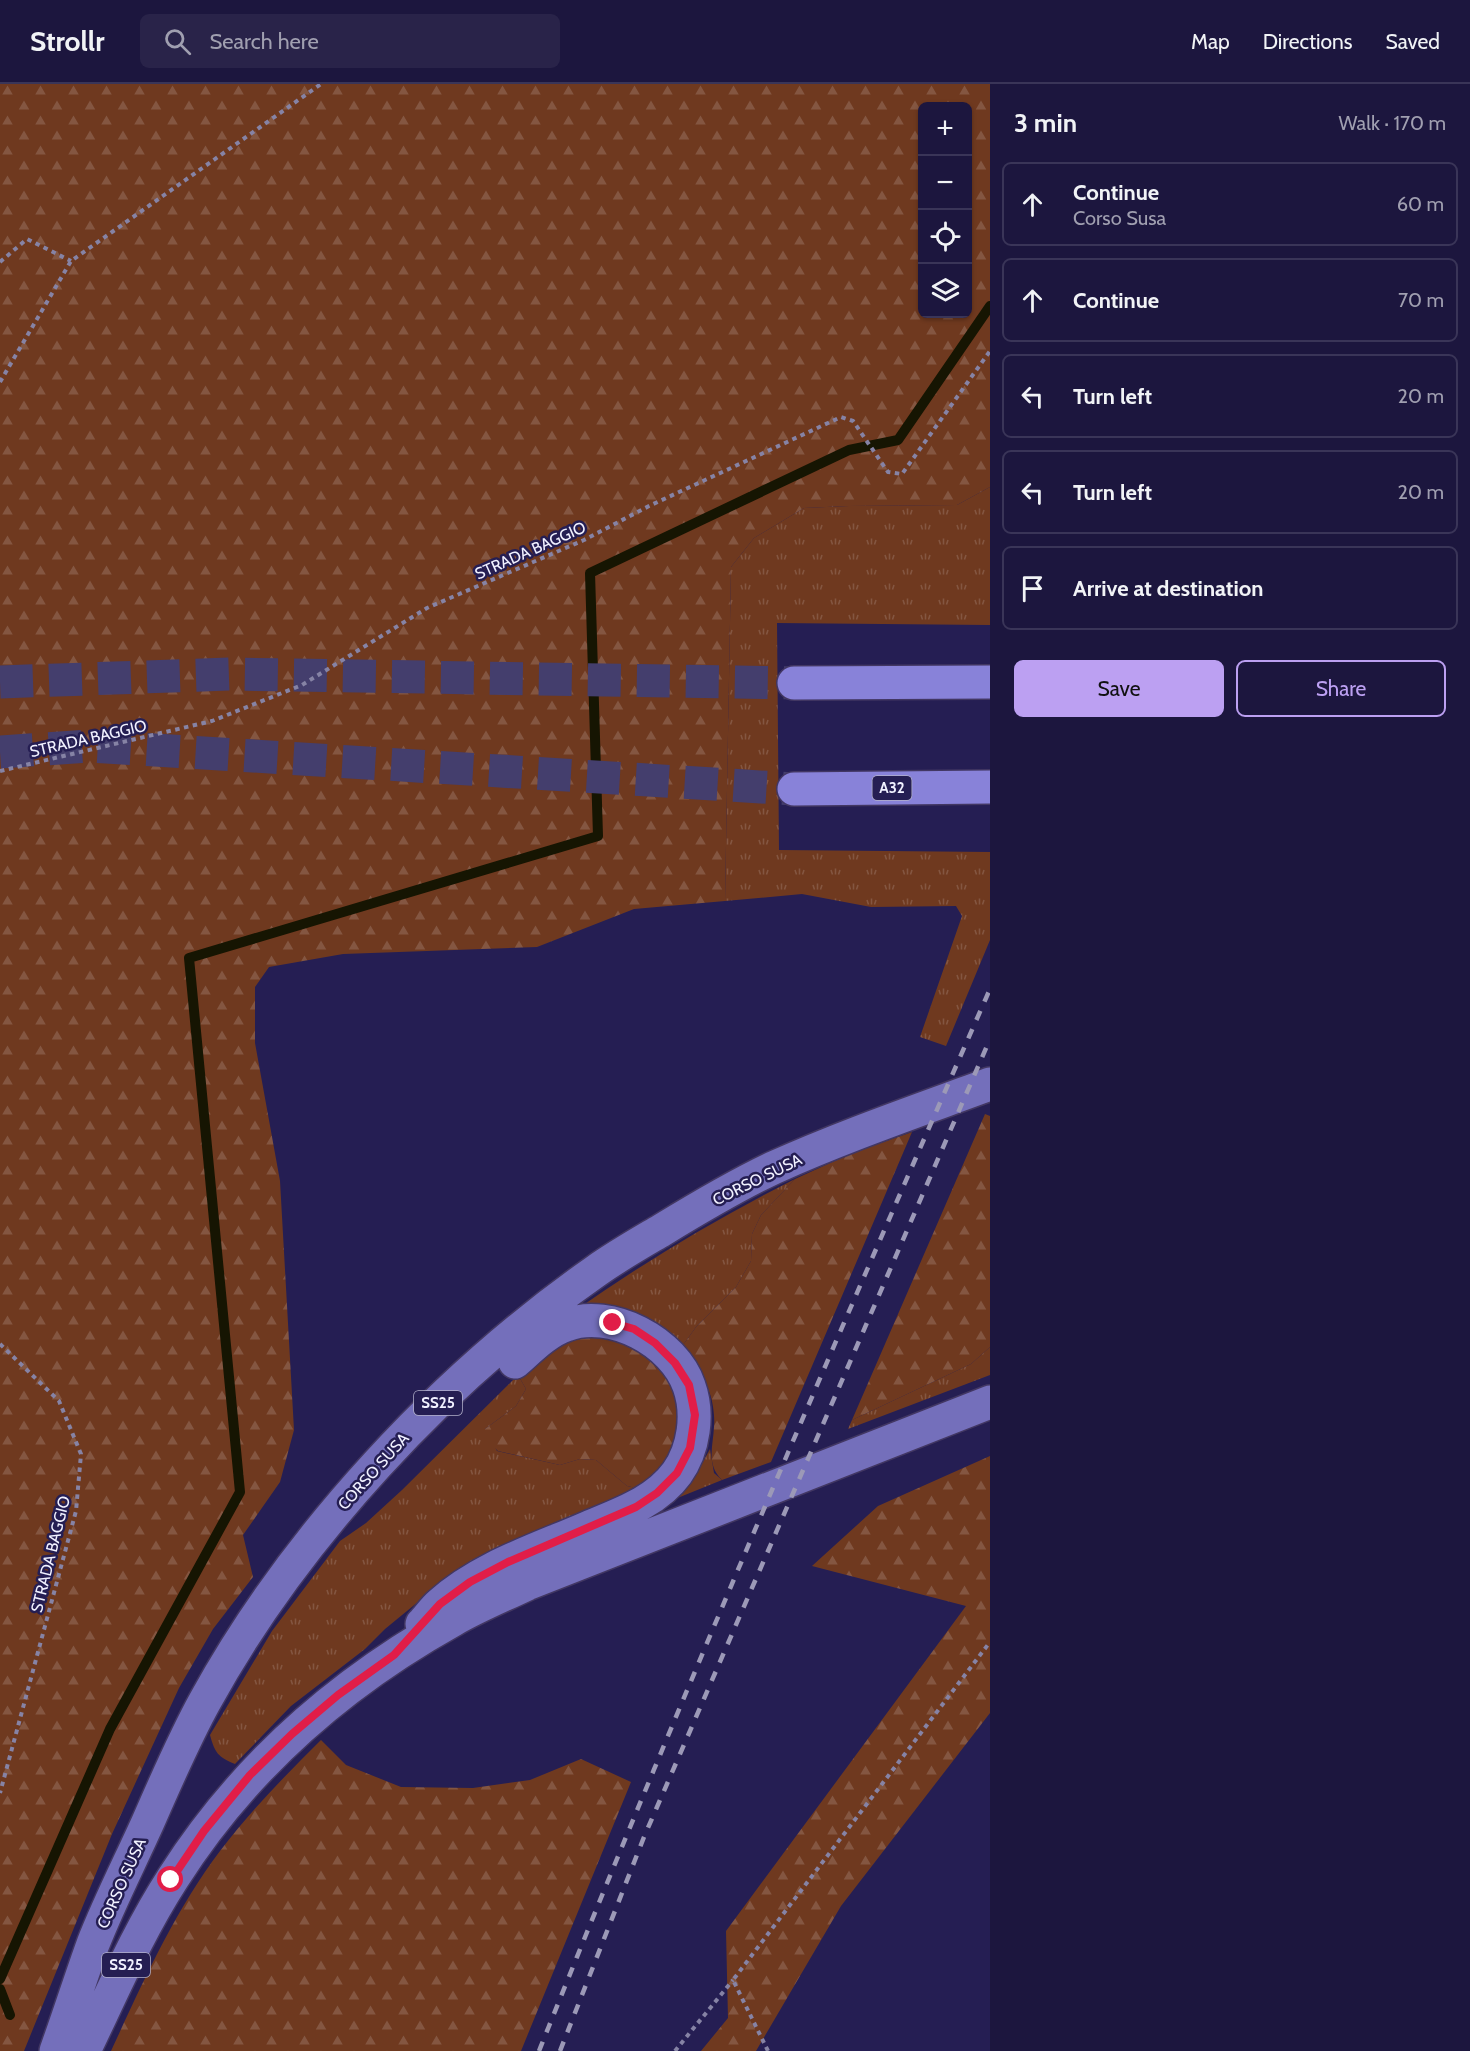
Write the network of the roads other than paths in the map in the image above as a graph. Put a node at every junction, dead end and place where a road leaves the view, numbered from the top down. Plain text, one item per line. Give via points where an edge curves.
1 (990, 682) edge
2 (794, 683) tunnel mouth
3 (990, 787) edge
4 (794, 789) tunnel mouth
5 (990, 1084) edge
6 (990, 1402) edge
7 (352, 1491) junction
8 (394, 1655) junction
9 (56, 2051) edge
10 (84, 2051) edge

1 - 2 highway
3 - 4 highway, A32
5 - 7 main road, CORSO SUSA / SS25 via 771,1169 598,1269 530,1319 478,1365
6 - 8 main road, SS25 via 527,1584 455,1619
7 - 8 main road via 415,1457 475,1397 542,1339 566,1325 591,1320 634,1329 675,1363 689,1385 695,1415 690,1448 677,1473 657,1493 636,1507 470,1582 440,1604
7 - 9 main road, CORSO SUSA / SS25 via 246,1633 204,1702 94,1941
8 - 10 main road, SS25 via 292,1734 250,1775 204,1831 151,1916

